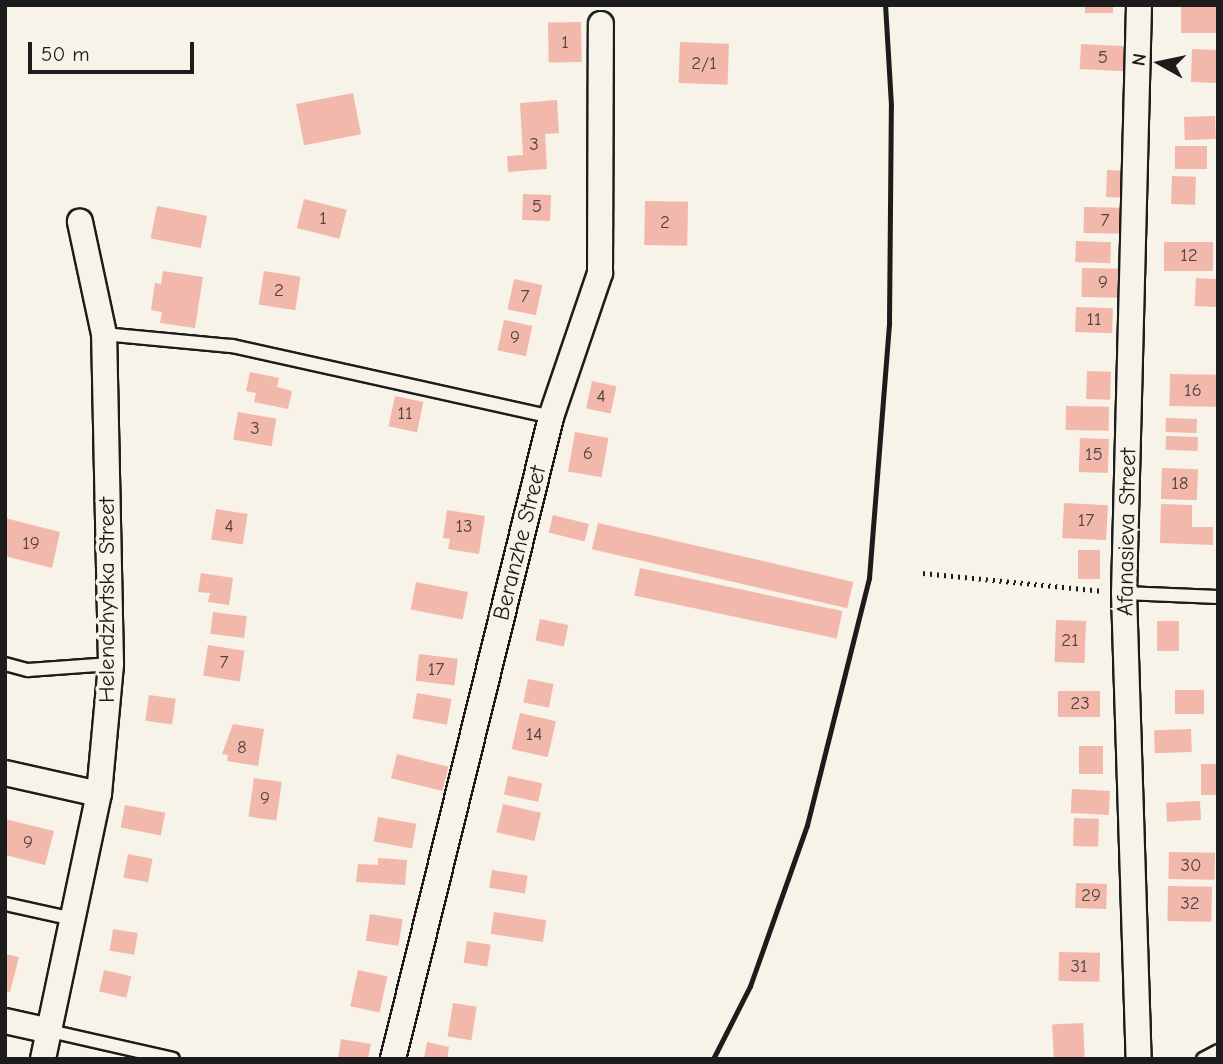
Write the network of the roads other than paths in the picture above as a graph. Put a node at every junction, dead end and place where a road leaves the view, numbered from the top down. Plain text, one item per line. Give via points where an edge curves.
1 (1139, 5) edge
2 (601, 24) dead end
3 (80, 222) dead end
4 (104, 334) junction
5 (551, 417) junction
6 (1124, 593) junction
7 (1218, 597) edge
8 (5, 664) edge
9 (111, 664) junction
10 (5, 773) edge
11 (99, 794) junction
12 (5, 904) edge
13 (73, 919) junction
14 (5, 1021) edge
15 (50, 1031) junction
16 (1218, 1052) edge
17 (43, 1059) edge
18 (173, 1059) edge
19 (393, 1059) edge
20 (1139, 1059) edge
21 (1203, 1059) edge

1 - 6 street, Afanasieva Street
2 - 5 street, Beranzhe Street via 600,272
3 - 4 street, Helendzhytska Street
4 - 5 lane via 232,346
4 - 9 street, Helendzhytska Street
5 - 19 street, Beranzhe Street
6 - 7 lane
6 - 20 street, Afanasieva Street
8 - 9 lane via 28,670
9 - 11 street, Helendzhytska Street
10 - 11 street
11 - 13 street, Helendzhytska Street
12 - 13 lane
13 - 15 street, Helendzhytska Street
14 - 15 street
15 - 17 street, Helendzhytska Street
15 - 18 lane
16 - 21 lane

